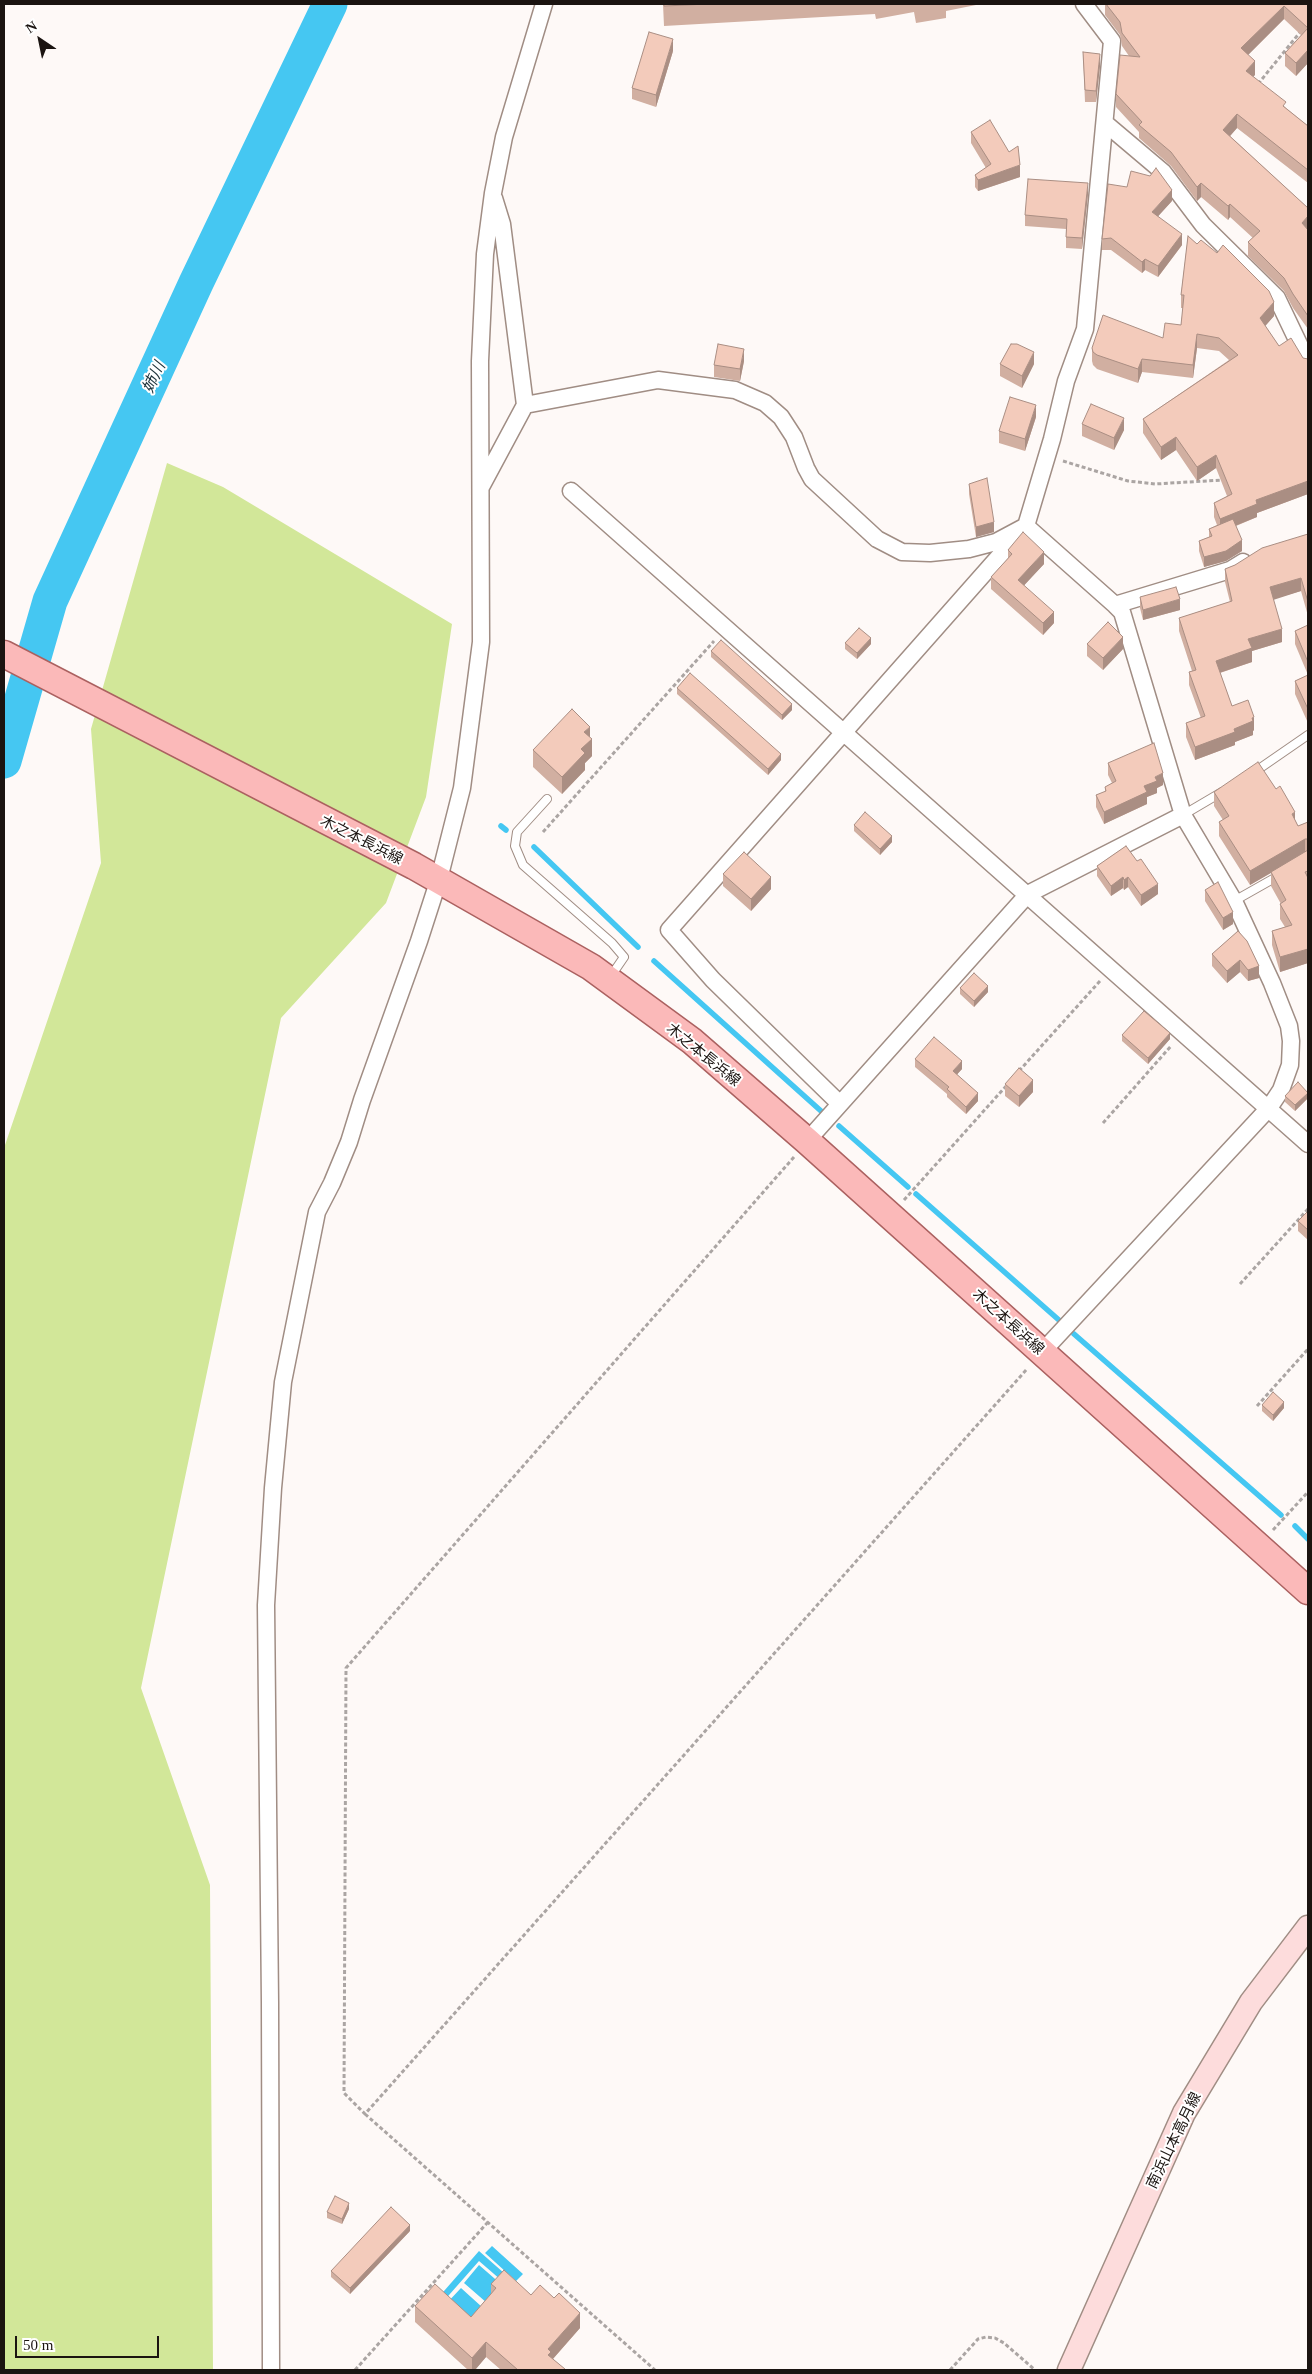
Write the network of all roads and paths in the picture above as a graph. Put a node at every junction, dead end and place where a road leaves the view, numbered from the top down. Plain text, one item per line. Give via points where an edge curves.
1 (544, 4) edge
2 (1084, 4) edge
3 (1302, 30) edge
4 (1295, 37) junction
5 (1302, 43) edge
6 (1253, 89) edge
7 (1105, 123) junction
8 (493, 193) junction
9 (1308, 363) edge
10 (525, 405) junction
11 (1047, 456) junction
12 (1232, 479) edge
13 (480, 489) junction
14 (571, 491) dead end
15 (1026, 526) junction
16 (1256, 554) edge
17 (1116, 605) junction
18 (726, 627) junction
19 (4, 654) edge
20 (844, 732) junction
21 (1308, 735) edge
22 (1249, 776) edge
23 (1232, 786) edge
24 (547, 799) dead end
25 (1183, 815) junction
26 (543, 832) dead end
27 (1284, 873) edge
28 (439, 880) junction
29 (1028, 894) junction
30 (1234, 901) junction
31 (1111, 968) junction
32 (608, 979) junction
33 (1183, 1032) junction
34 (840, 1104) junction
35 (1269, 1108) junction
36 (1103, 1123) dead end
37 (807, 1141) junction
38 (1308, 1144) edge
39 (1308, 1209) edge
40 (890, 1215) junction
41 (1240, 1284) dead end
42 (1308, 1349) edge
43 (1043, 1351) junction
44 (1257, 1406) dead end
45 (1308, 1492) edge
46 (1287, 1515) dead end
47 (1308, 1591) edge
48 (1308, 1927) edge
49 (365, 2114) junction
50 (488, 2222) junction
51 (271, 2370) edge
52 (355, 2370) edge
53 (655, 2370) edge
54 (950, 2370) edge
55 (1035, 2370) edge
56 (1069, 2370) edge

1 - 8 street via 504,136
2 - 7 street via 1112,41
3 - 4 path
4 - 5 path
4 - 6 path
7 - 9 street via 1163,172 1203,225 1277,298
7 - 11 street via 1085,329 1066,381
8 - 10 street via 502,224
8 - 13 street via 485,254 480,351
10 - 13 street
10 - 15 street via 658,380 735,390 765,403 781,417 794,437 812,479 877,539 889,546 915,553 969,549 996,542
11 - 12 path via 1128,481 1174,484
11 - 15 street
13 - 28 street via 481,642 462,788
14 - 18 street
15 - 17 street
15 - 20 street
16 - 17 street via 1230,570
17 - 25 street via 1122,612
18 - 20 street
18 - 26 path
19 - 28 main road, 木之本長浜線
20 - 29 street
20 - 34 street via 670,930 713,980
21 - 22 lane
23 - 25 lane
24 - 32 lane via 517,832 515,846 523,865 624,957
25 - 29 street
25 - 30 street
27 - 30 lane
28 - 32 main road, 木之本長浜線
28 - 51 street via 349,1142 317,1212 284,1382 266,1605
29 - 31 street
29 - 34 street
30 - 35 street via 1272,983 1292,1041 1286,1079
31 - 33 street
31 - 40 path
32 - 37 main road, 木之本長浜線 via 692,1041
33 - 35 street
33 - 36 path
34 - 37 street
35 - 38 street
35 - 43 street
37 - 40 main road, 木之本長浜線
37 - 49 path via 346,1668 344,2093
39 - 41 path
40 - 43 main road, 木之本長浜線
42 - 44 path
43 - 47 main road, 木之本長浜線
43 - 49 path
45 - 46 path
48 - 56 main road, 南浜山本高月線 via 1251,2002 1184,2113
49 - 50 path
50 - 52 path
50 - 53 path
54 - 55 path via 978,2339 986,2337 1004,2343

